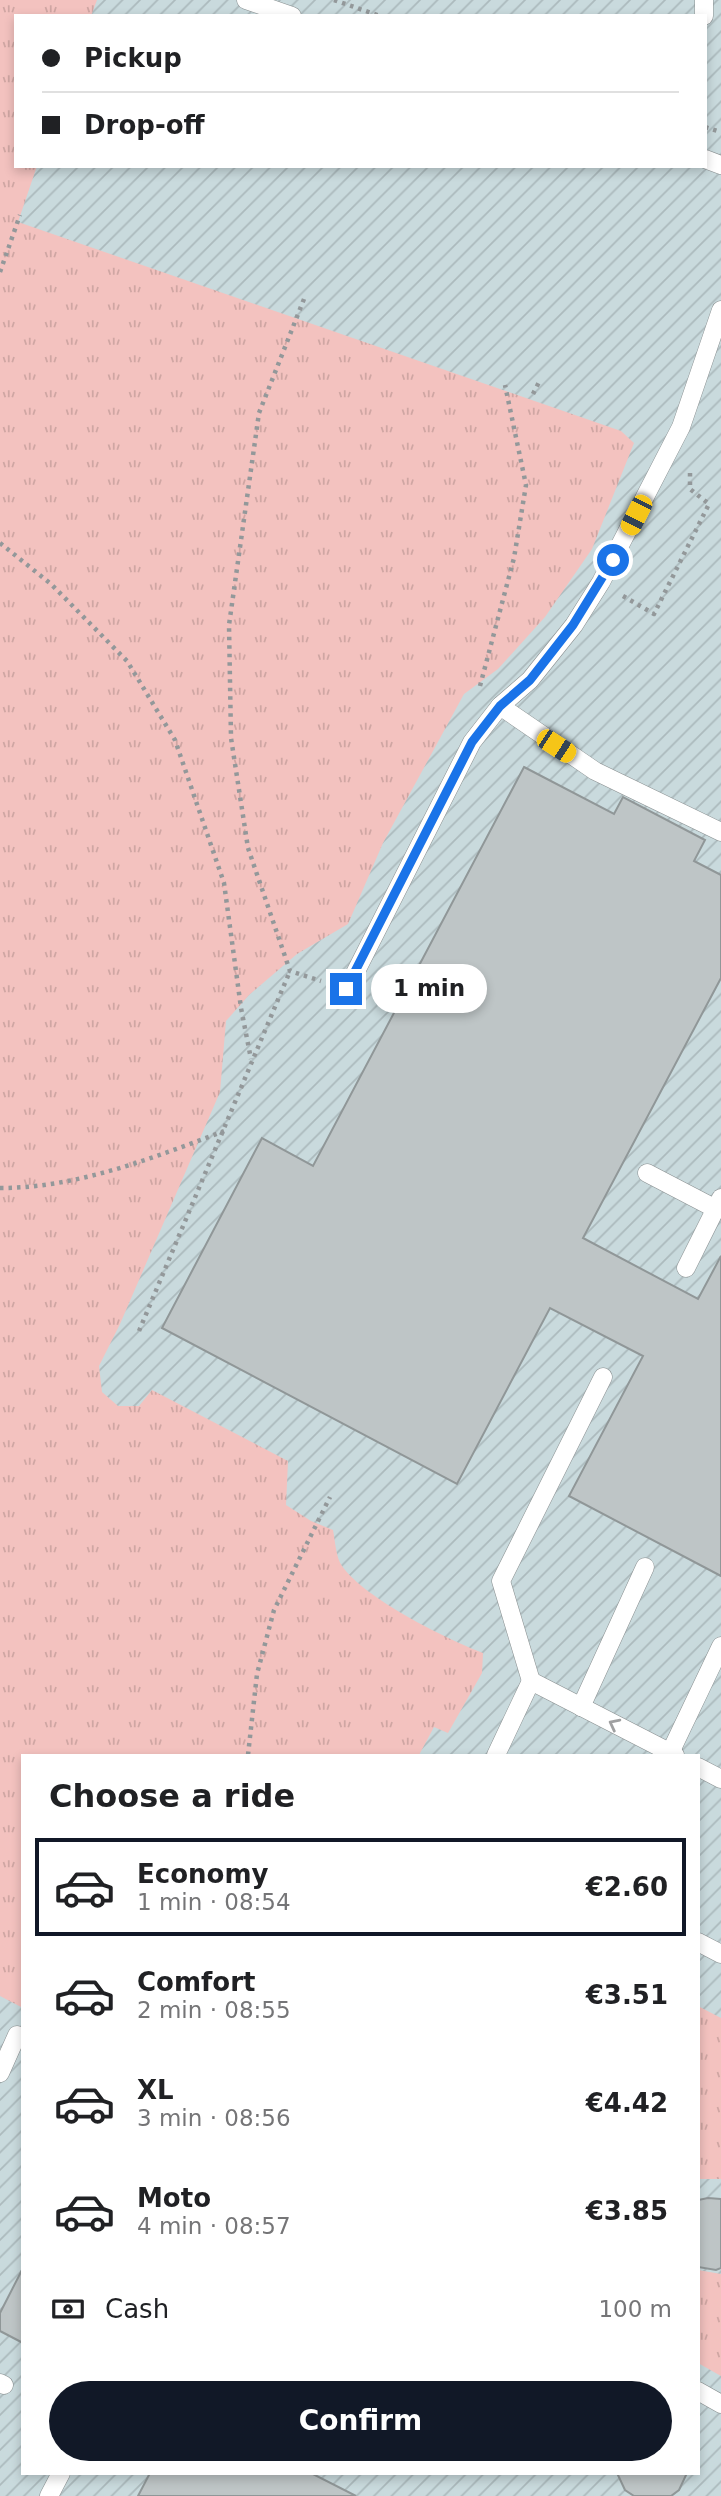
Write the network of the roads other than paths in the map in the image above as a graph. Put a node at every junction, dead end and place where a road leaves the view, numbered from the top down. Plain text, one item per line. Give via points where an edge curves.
1 (246, 0) edge
2 (286, 14) edge
3 (721, 310) edge
4 (500, 706) junction
5 (721, 832) edge
6 (346, 989) road end
7 (647, 1173) dead end
8 (718, 1203) edge
9 (686, 1268) dead end
10 (603, 1377) dead end
11 (645, 1567) dead end
12 (721, 1646) edge
13 (531, 1681) junction
14 (581, 1707) junction
15 (496, 1754) edge
16 (672, 1754) edge
17 (700, 1768) edge
18 (721, 1779) edge
19 (700, 1943) edge
20 (721, 1954) edge
21 (0, 2026) edge
22 (20, 2036) edge
23 (0, 2073) edge
24 (700, 2392) edge
25 (721, 2404) edge
26 (60, 2475) edge
27 (49, 2496) edge

1 - 2 lane
3 - 4 lane via 681,427 601,582 530,680
4 - 5 lane via 595,771
4 - 6 lane via 472,742
7 - 8 lane
8 - 9 lane
10 - 13 lane via 500,1581
11 - 14 lane
12 - 16 lane
13 - 14 lane
13 - 15 lane
16 -> 14 lane
17 - 18 lane
19 - 20 lane
21 - 22 lane
22 - 23 lane
24 - 25 lane
26 - 27 lane

